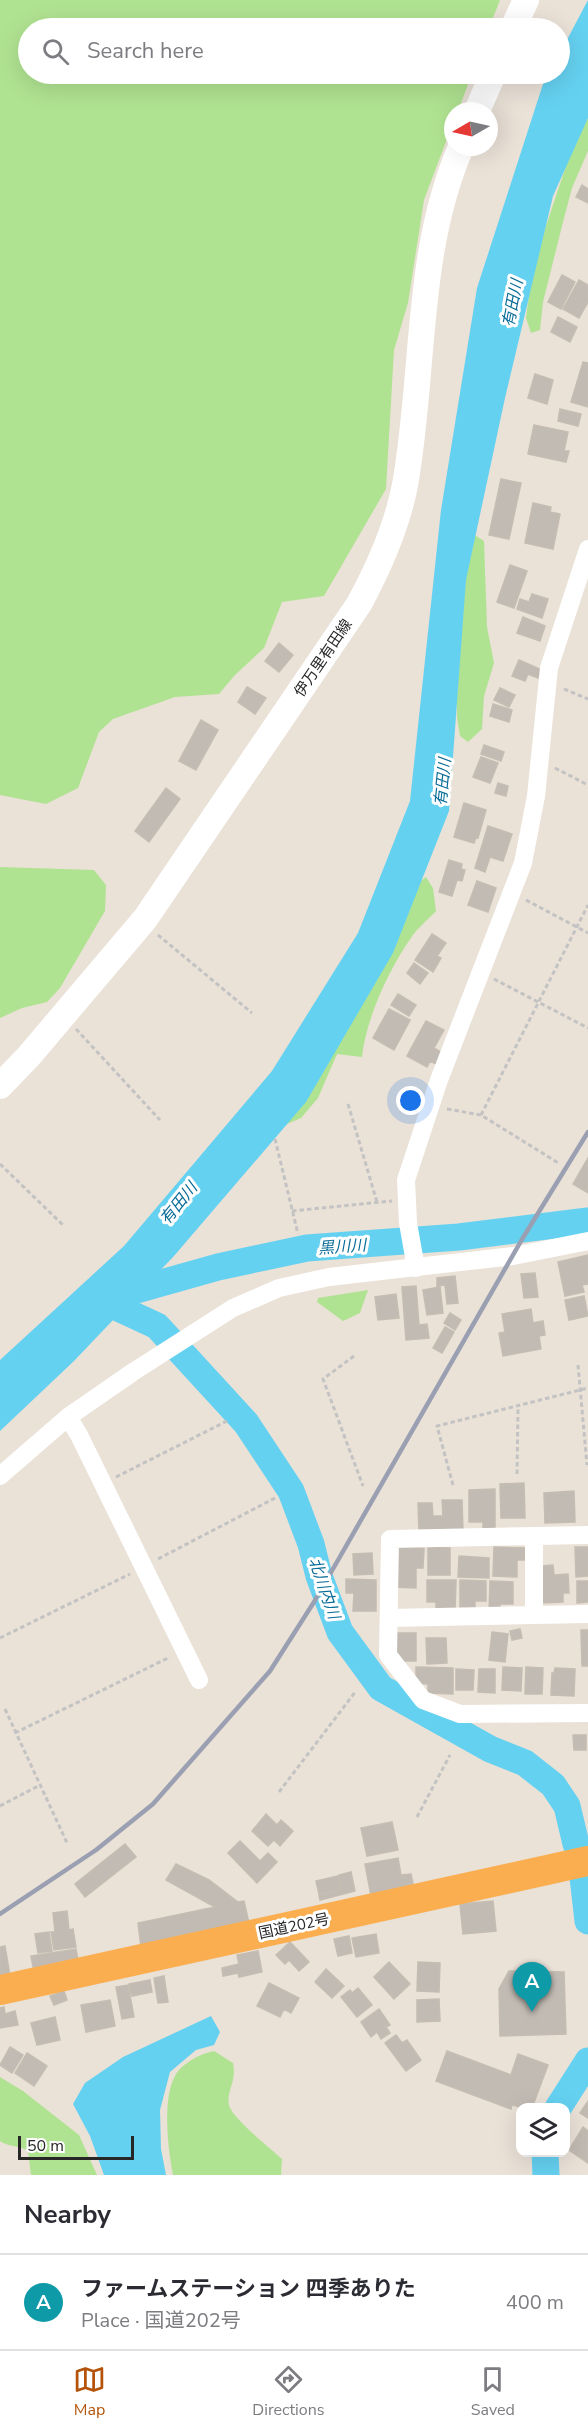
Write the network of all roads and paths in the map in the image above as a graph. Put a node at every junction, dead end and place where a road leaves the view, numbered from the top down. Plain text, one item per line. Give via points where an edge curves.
1 (526, 0) edge
2 (518, 18) edge
3 (489, 84) edge
4 (481, 102) edge
5 (458, 156) edge
6 (588, 549) edge
7 (564, 689) dead end
8 (588, 699) edge
9 (555, 768) dead end
10 (588, 785) edge
11 (518, 897) dead end
12 (588, 905) edge
13 (577, 927) junction
14 (150, 928) dead end
15 (588, 933) edge
16 (490, 977) dead end
17 (538, 1002) junction
18 (252, 1013) dead end
19 (72, 1026) dead end
20 (588, 1028) edge
21 (0, 1086) edge
22 (348, 1104) dead end
23 (442, 1108) dead end
24 (481, 1115) junction
25 (160, 1120) dead end
26 (275, 1139) dead end
27 (0, 1164) edge
28 (560, 1164) dead end
29 (399, 1200) dead end
30 (377, 1202) junction
31 (292, 1211) junction
32 (63, 1225) dead end
33 (298, 1233) dead end
34 (588, 1241) edge
35 (416, 1264) junction
36 (354, 1356) dead end
37 (578, 1365) dead end
38 (581, 1388) junction
39 (588, 1388) edge
40 (518, 1407) junction
41 (68, 1417) junction
42 (227, 1421) dead end
43 (587, 1464) edge
44 (517, 1474) dead end
45 (0, 1476) edge
46 (112, 1480) dead end
47 (453, 1485) dead end
48 (363, 1486) dead end
49 (275, 1498) dead end
50 (588, 1535) edge
51 (534, 1536) junction
52 (153, 1561) dead end
53 (133, 1572) dead end
54 (588, 1614) edge
55 (534, 1615) junction
56 (389, 1618) junction
57 (0, 1638) edge
58 (174, 1655) dead end
59 (199, 1680) dead end
60 (356, 1691) dead end
61 (5, 1710) dead end
62 (588, 1713) edge
63 (15, 1732) junction
64 (450, 1755) dead end
65 (40, 1785) junction
66 (279, 1792) dead end
67 (0, 1806) edge
68 (417, 1817) dead end
69 (68, 1845) dead end
70 (588, 1861) edge
71 (0, 1990) edge

1 - 2 main road
3 - 4 main road
5 - 21 main road, 伊万里有田線 via 431,250 405,487 382,562 359,604 145,919
6 - 35 street via 549,668 536,796 523,863 439,1080 406,1180 408,1223
7 - 8 path
9 - 10 path
11 - 13 path
12 - 13 path
13 - 15 path
13 - 17 path
14 - 18 path
16 - 17 path
17 - 20 path
17 - 24 path
19 - 25 path
22 - 30 path
23 - 24 path
24 - 28 path
26 - 31 path
27 - 32 path
29 - 30 path
30 - 31 path
31 - 33 path
34 - 35 street via 513,1256
35 - 41 street via 279,1288 232,1308
36 - 48 path via 323,1379
37 - 38 path
38 - 39 path
38 - 40 path
38 - 43 path
40 - 44 path
40 - 47 path via 436,1426
41 - 45 street
41 - 59 street
42 - 46 path
49 - 52 path
50 - 51 street
51 - 55 street
51 - 56 street via 390,1539
53 - 57 path
54 - 55 street
55 - 56 street
56 - 62 street via 388,1655 423,1700 460,1714
58 - 63 path
60 - 66 path
61 - 63 path
63 - 65 path
64 - 68 path
65 - 67 path
65 - 69 path
70 - 71 highway, 国道202号

